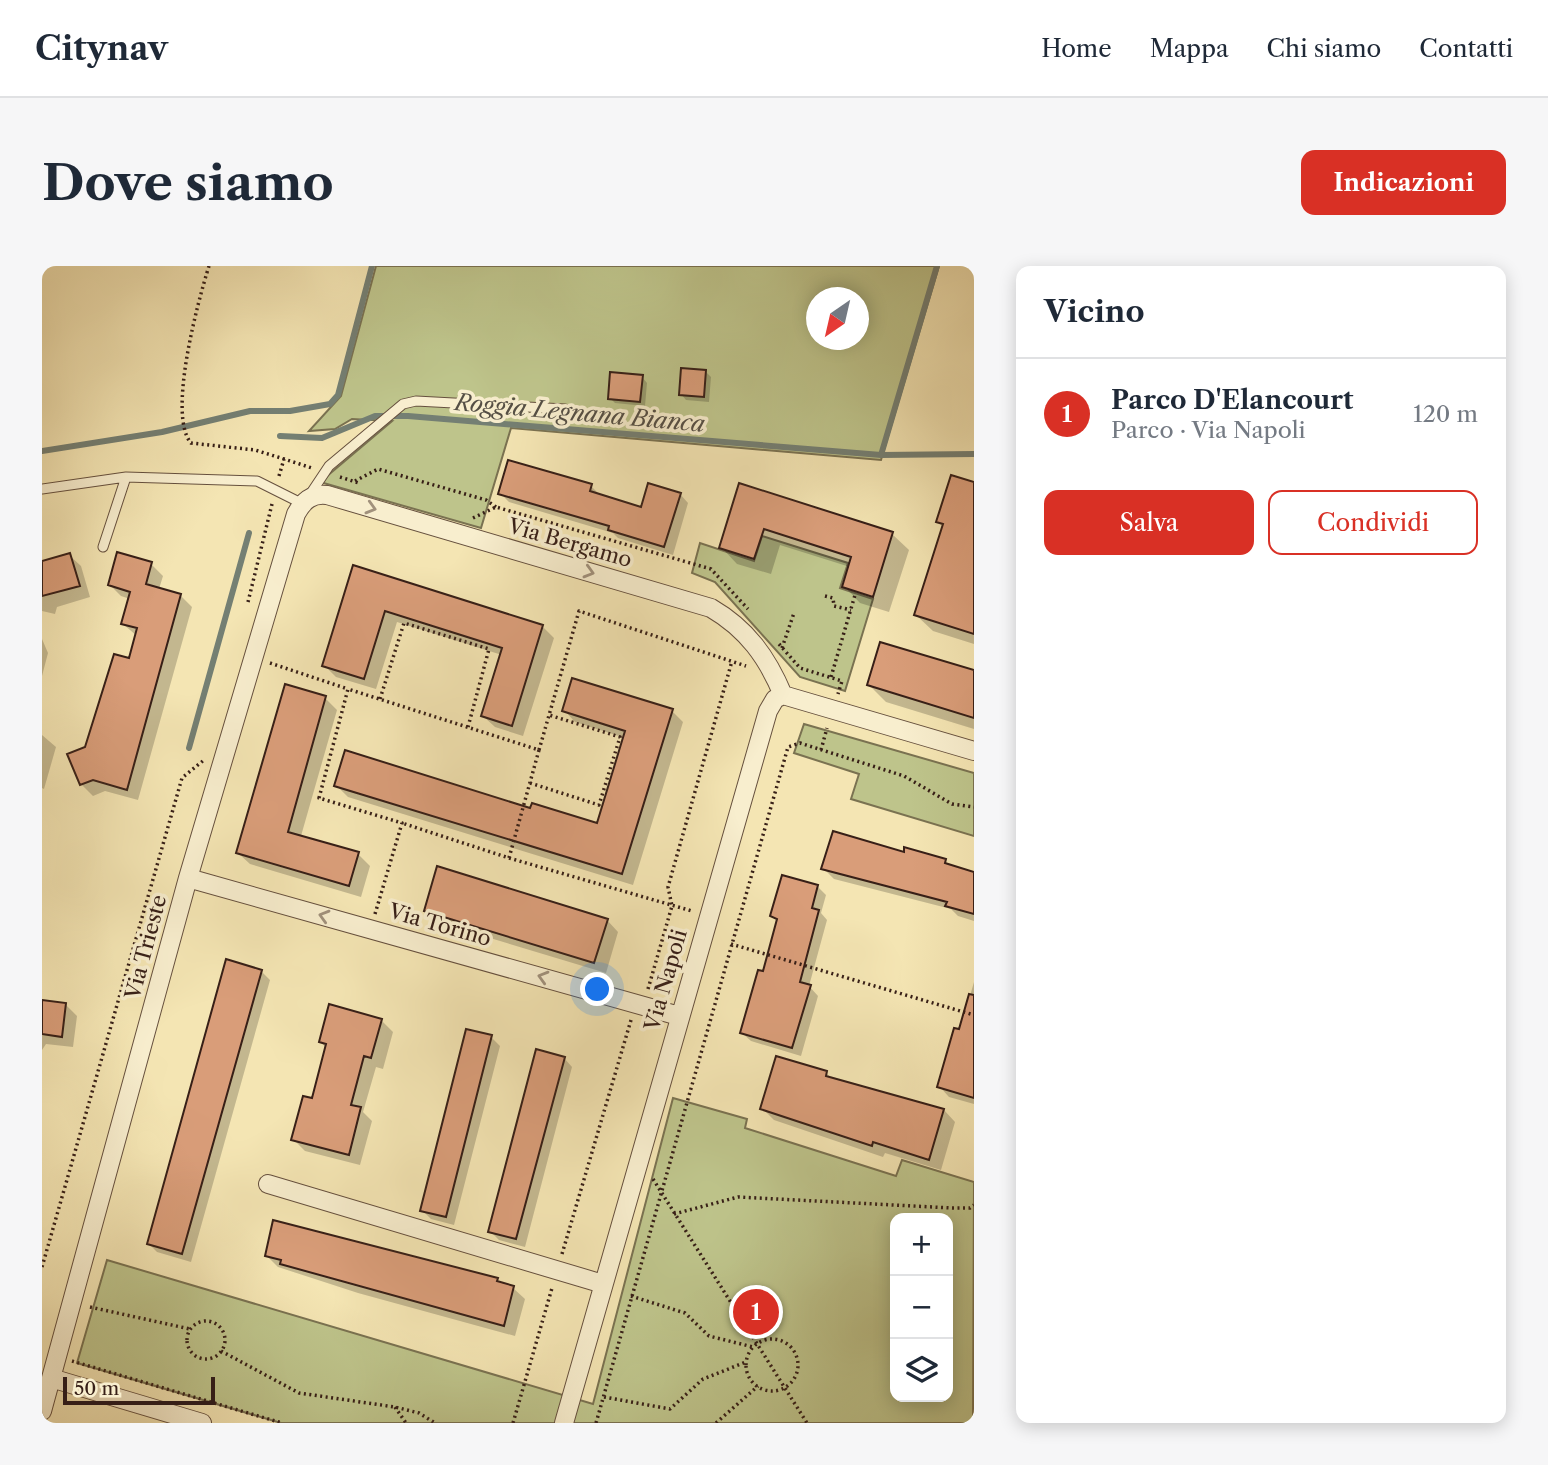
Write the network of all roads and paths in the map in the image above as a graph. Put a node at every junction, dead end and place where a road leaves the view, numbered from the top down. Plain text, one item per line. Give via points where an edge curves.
1 (209, 266) edge
2 (565, 410) dead end
3 (284, 459) junction
4 (324, 472) junction
5 (126, 477) junction
6 (355, 481) junction
7 (366, 485) dead end
8 (42, 489) edge
9 (276, 491) junction
10 (305, 502) junction
11 (496, 507) junction
12 (461, 515) dead end
13 (103, 547) dead end
14 (855, 595) dead end
15 (825, 596) dead end
16 (246, 609) dead end
17 (749, 610) dead end
18 (851, 610) junction
19 (794, 613) dead end
20 (774, 638) dead end
21 (782, 648) junction
22 (253, 657) junction
23 (830, 677) junction
24 (348, 689) junction
25 (783, 695) junction
26 (380, 699) junction
27 (833, 710) junction
28 (549, 715) junction
29 (468, 727) junction
30 (539, 750) junction
31 (821, 750) junction
32 (974, 751) edge
33 (211, 754) dead end
34 (530, 783) junction
35 (974, 807) edge
36 (402, 823) junction
37 (509, 858) junction
38 (188, 878) junction
39 (673, 906) junction
40 (709, 916) junction
41 (371, 929) junction
42 (730, 944) junction
43 (643, 1006) junction
44 (974, 1015) edge
45 (679, 1016) junction
46 (640, 1157) junction
47 (268, 1184) dead end
48 (660, 1191) junction
49 (974, 1205) edge
50 (674, 1214) junction
51 (42, 1267) edge
52 (557, 1270) junction
53 (603, 1284) junction
54 (631, 1296) junction
55 (72, 1303) junction
56 (190, 1329) junction
57 (755, 1346) junction
58 (221, 1351) junction
59 (57, 1357) junction
60 (746, 1362) junction
61 (51, 1378) junction
62 (758, 1386) junction
63 (785, 1387) junction
64 (603, 1397) junction
65 (395, 1407) junction
66 (42, 1411) edge
67 (202, 1423) edge
68 (282, 1423) edge
69 (406, 1423) edge
70 (435, 1423) edge
71 (513, 1423) edge
72 (564, 1423) edge
73 (596, 1423) edge
74 (716, 1423) edge
75 (807, 1423) edge

1 - 3 path via 183,384 180,413 186,437 191,443 255,450
2 - 4 lane via 403,404
3 - 4 path
3 - 9 path
4 - 6 path
4 - 10 lane
5 - 8 lane
5 - 9 lane via 257,481
5 - 13 lane
6 - 7 path
6 - 11 path via 378,468
9 - 10 lane
9 - 16 path
10 - 22 street, Via Trieste via 296,514
10 -> 25 street, Via Bergamo via 327,495 711,608 753,642
11 - 12 path via 473,518
11 - 17 path via 711,569
14 - 18 path
15 - 18 path via 833,598 834,606
18 - 23 path
19 - 21 path
20 - 21 path
21 - 23 path via 800,668
22 - 24 path
22 - 38 street, Via Trieste
23 - 27 path via 842,681
24 - 26 path
24 - 36 path via 319,798
25 - 27 street
25 - 40 street, Via Napoli via 768,711
26 - 29 path
26 - 29 path via 404,623 489,649
27 - 31 path
27 - 32 street
28 - 30 path
28 - 34 path via 620,737 599,805
28 - 39 path via 579,611 733,661 668,887
29 - 30 path
30 - 34 path
31 - 35 path via 904,776 953,804
31 - 42 path via 800,743 786,750
33 - 51 path via 182,778
34 - 37 path
36 - 37 path
36 - 41 path
37 - 39 path
41 -> 38 street, Via Torino
38 - 55 street, Via Trieste
39 - 40 path
39 - 43 path
40 - 45 street, Via Napoli
43 -> 41 street, Via Torino
42 - 44 path
42 - 48 path
43 - 45 street, Via Torino
43 - 52 path via 628,1023
45 - 46 street, Via Napoli
46 - 48 path
46 - 53 street, Via Napoli
47 - 52 street
48 - 50 path
48 - 54 path
49 - 50 path via 952,1208 738,1197
50 - 57 path
52 - 53 street
52 - 71 path
53 - 72 street, Via Napoli
54 - 57 path via 685,1314 709,1336
54 - 64 path
55 - 56 path
55 - 59 street, Via Trieste
56 - 58 path via 188,1346 196,1356 209,1358
56 - 58 path via 201,1321 216,1324 225,1338
57 - 60 path
57 - 63 path
57 - 63 path via 772,1339 795,1353 797,1371
58 - 65 path via 299,1393
59 - 61 street, Via Trieste
59 - 68 path
60 - 62 path
60 - 64 path via 703,1379 670,1409
61 - 66 street, Via Trieste
61 - 67 street
62 - 63 path via 766,1390
62 - 74 path
63 - 75 path
64 - 73 path
65 - 69 path
65 - 70 path

